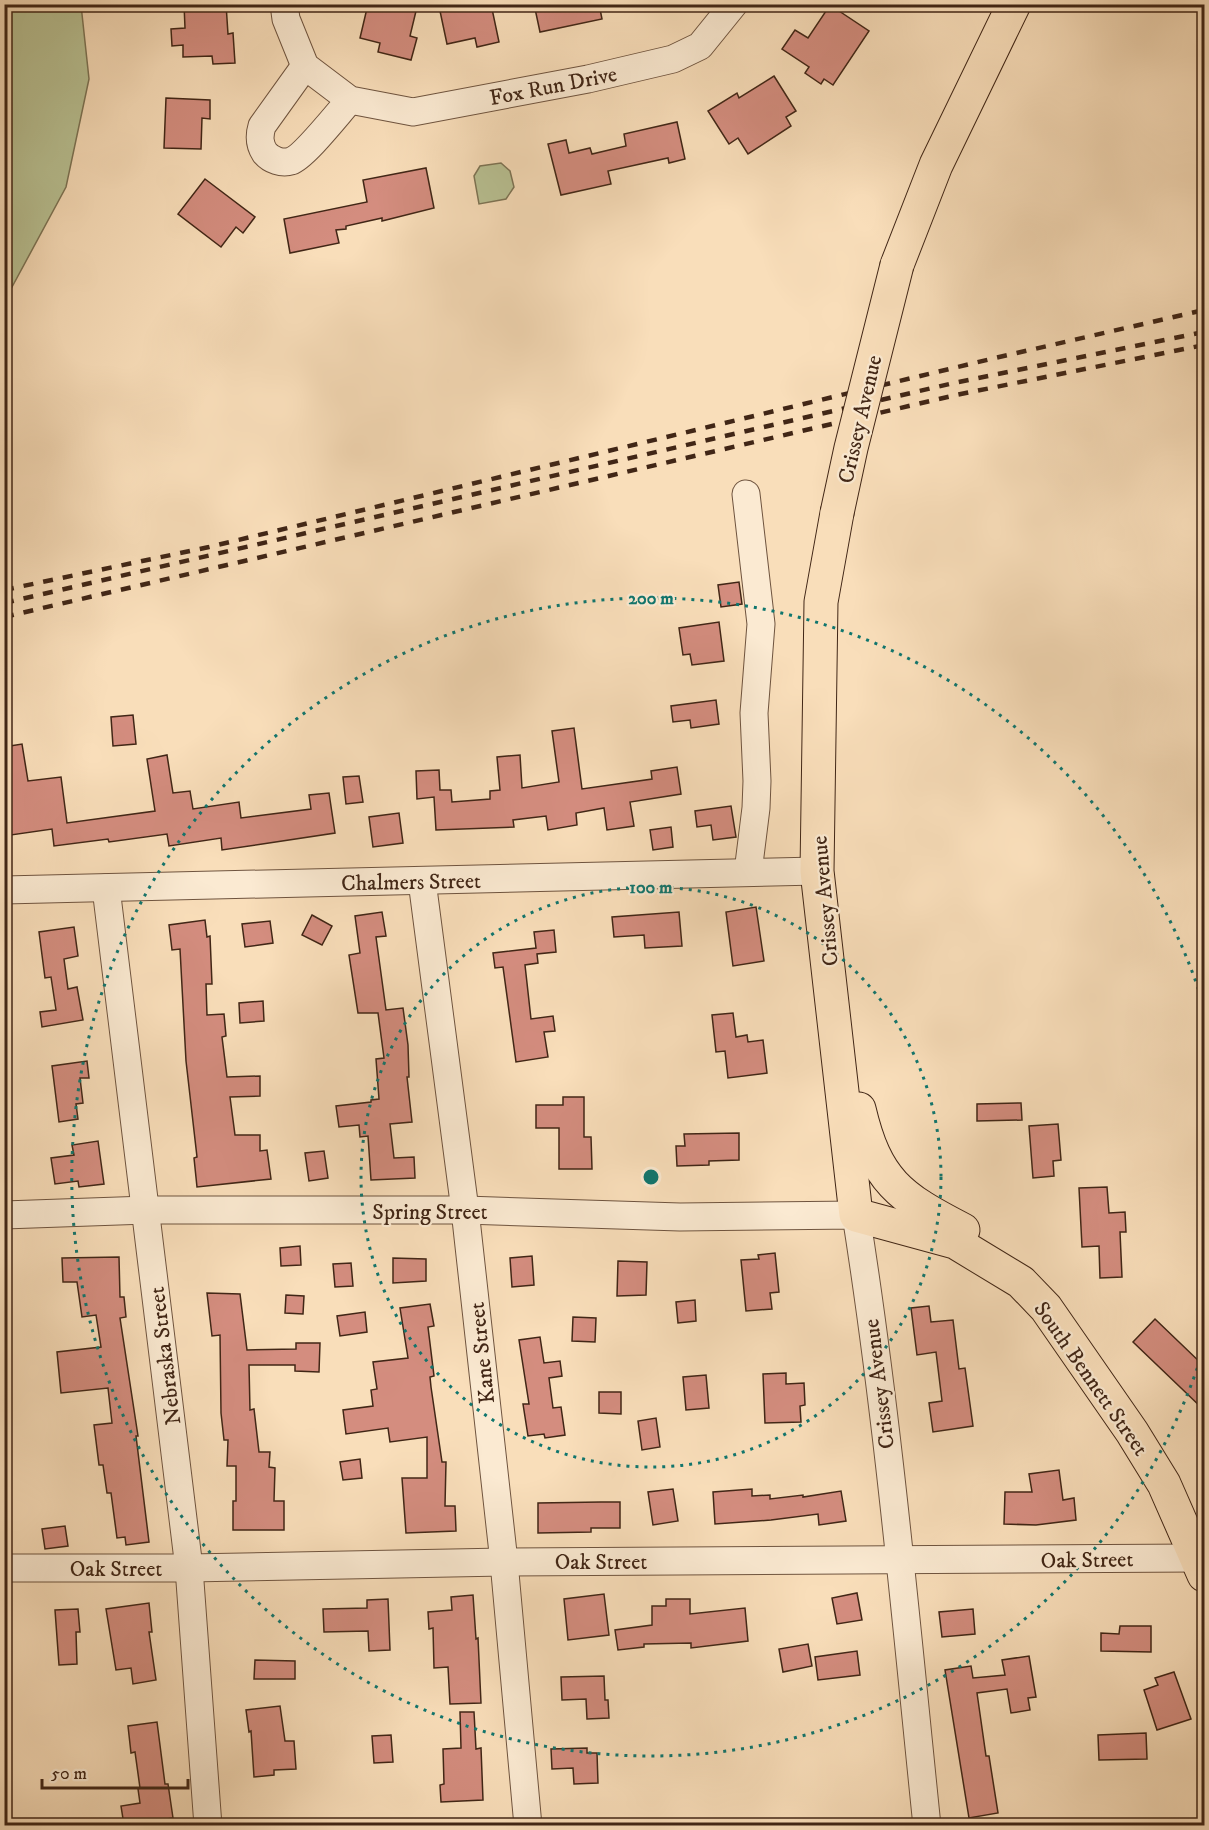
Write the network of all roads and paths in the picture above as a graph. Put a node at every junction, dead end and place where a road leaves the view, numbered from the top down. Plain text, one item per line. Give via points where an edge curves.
1 (284, 4) edge
2 (734, 4) edge
3 (1014, 4) edge
4 (304, 66) junction
5 (350, 100) junction
6 (746, 494) dead end
7 (818, 871) junction
8 (748, 873) junction
9 (422, 881) junction
10 (106, 888) junction
11 (4, 890) edge
12 (832, 997) junction
13 (147, 1210) junction
14 (465, 1210) junction
15 (4, 1215) edge
16 (856, 1215) junction
17 (1021, 1282) junction
18 (899, 1561) junction
19 (504, 1562) junction
20 (1202, 1567) edge
21 (4, 1568) edge
22 (189, 1568) junction
23 (208, 1826) edge
24 (528, 1826) edge
25 (927, 1826) edge

1 - 4 street
2 - 5 street, Fox Run Drive via 700,46 673,59 413,112
3 - 7 main road, Crissey Avenue, bridge via 936,165 897,265 851,448 821,602
4 - 5 street, Fox Run Drive
4 - 5 street via 262,126 260,142 269,156 283,162 298,157
6 - 8 street via 761,624 754,713 756,808
7 - 8 street, Chalmers Street
7 - 12 main road, Crissey Avenue
8 - 9 street, Chalmers Street
9 - 10 street, Chalmers Street
9 - 14 street, Kane Street
10 - 11 street, Chalmers Street
10 - 13 street, Nebraska Street
12 - 16 main road, Crissey Avenue
12 - 17 main road via 861,1118 875,1159 892,1185 912,1202 980,1239
13 - 14 street, Spring Street
13 - 15 street, Spring Street
13 - 22 street, Nebraska Street
14 - 16 street, Spring Street via 680,1217
14 - 19 street, Kane Street
16 - 17 main road, South Bennett Street via 955,1242
16 - 18 street, Crissey Avenue
17 - 20 main road, South Bennett Street via 1046,1308 1132,1432 1164,1484
18 - 19 street, Oak Street
18 - 20 street, Oak Street
18 - 25 street, Crissey Avenue
19 - 22 street, Oak Street
19 - 24 street, Kane Street
21 - 22 street, Oak Street
22 - 23 street, Nebraska Street

